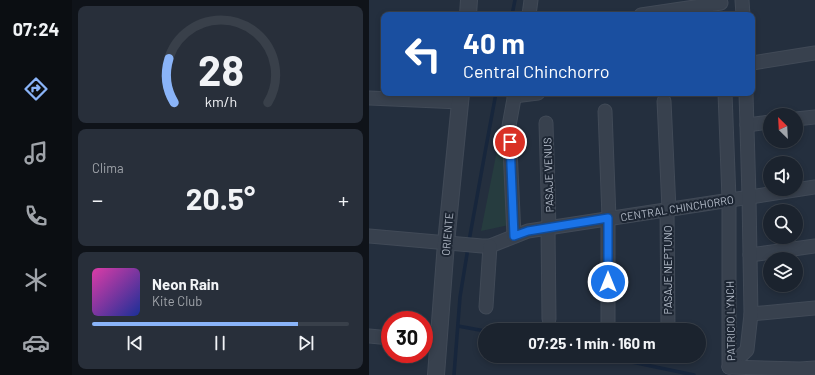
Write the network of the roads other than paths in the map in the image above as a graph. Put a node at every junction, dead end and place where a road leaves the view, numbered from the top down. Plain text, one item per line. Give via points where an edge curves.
1 (469, 0) edge
2 (531, 0) edge
3 (746, 1) edge
4 (721, 6) edge
5 (467, 12) edge
6 (529, 12) edge
7 (668, 12) edge
8 (744, 12) edge
9 (815, 53) edge
10 (755, 63) edge
11 (515, 96) edge
12 (725, 96) edge
13 (746, 96) edge
14 (461, 97) edge
15 (369, 98) edge
16 (664, 102) dead end
17 (605, 111) dead end
18 (815, 117) edge
19 (803, 118) edge
20 (546, 123) dead end
21 (763, 123) edge
22 (747, 125) junction
23 (815, 187) edge
24 (749, 197) junction
25 (729, 199) junction
26 (668, 209) junction
27 (609, 218) junction
28 (549, 228) junction
29 (369, 236) edge
30 (514, 236) junction
31 (446, 243) junction
32 (486, 246) junction
33 (815, 246) edge
34 (750, 255) junction
35 (486, 307) dead end
36 (815, 308) edge
37 (751, 314) junction
38 (549, 319) dead end
39 (608, 323) edge
40 (668, 323) edge
41 (433, 329) edge
42 (369, 336) edge
43 (381, 337) edge
44 (433, 355) edge
45 (729, 367) junction
46 (815, 368) edge
47 (436, 375) edge

1 - 5 street
2 - 6 street
3 - 8 street
4 - 7 street
9 - 10 street
11 - 30 street via 509,126
12 - 25 street, PATRICIO LYNCH
13 - 22 street, PATRICIO LYNCH
14 - 15 street
14 - 31 street, ORIENTE
16 - 26 street, PASAJE NEPTUNO
17 - 27 street
18 - 19 street
20 - 28 street, PASAJE VENUS
21 - 22 street
22 - 24 street, PATRICIO LYNCH
23 - 24 street, CENTRAL CHINCHORRO
24 - 25 street, CENTRAL CHINCHORRO
24 - 34 street, PATRICIO LYNCH
25 - 26 street, CENTRAL CHINCHORRO
25 - 45 street, PATRICIO LYNCH
26 - 27 street, CENTRAL CHINCHORRO
26 - 40 street, PASAJE NEPTUNO
27 - 28 street, CENTRAL CHINCHORRO
27 - 39 street
28 - 30 street, CENTRAL CHINCHORRO
28 - 38 street, PASAJE VENUS
29 - 31 street, CENTRAL CHINCHORRO
30 - 32 street, CENTRAL CHINCHORRO
31 - 32 street, CENTRAL CHINCHORRO
31 - 41 street, ORIENTE
32 - 35 street
33 - 34 street
34 - 37 street, PATRICIO LYNCH
36 - 37 street
37 - 45 street, PATRICIO LYNCH via 747,350
42 - 43 street
44 - 47 street, ORIENTE
45 - 46 street

